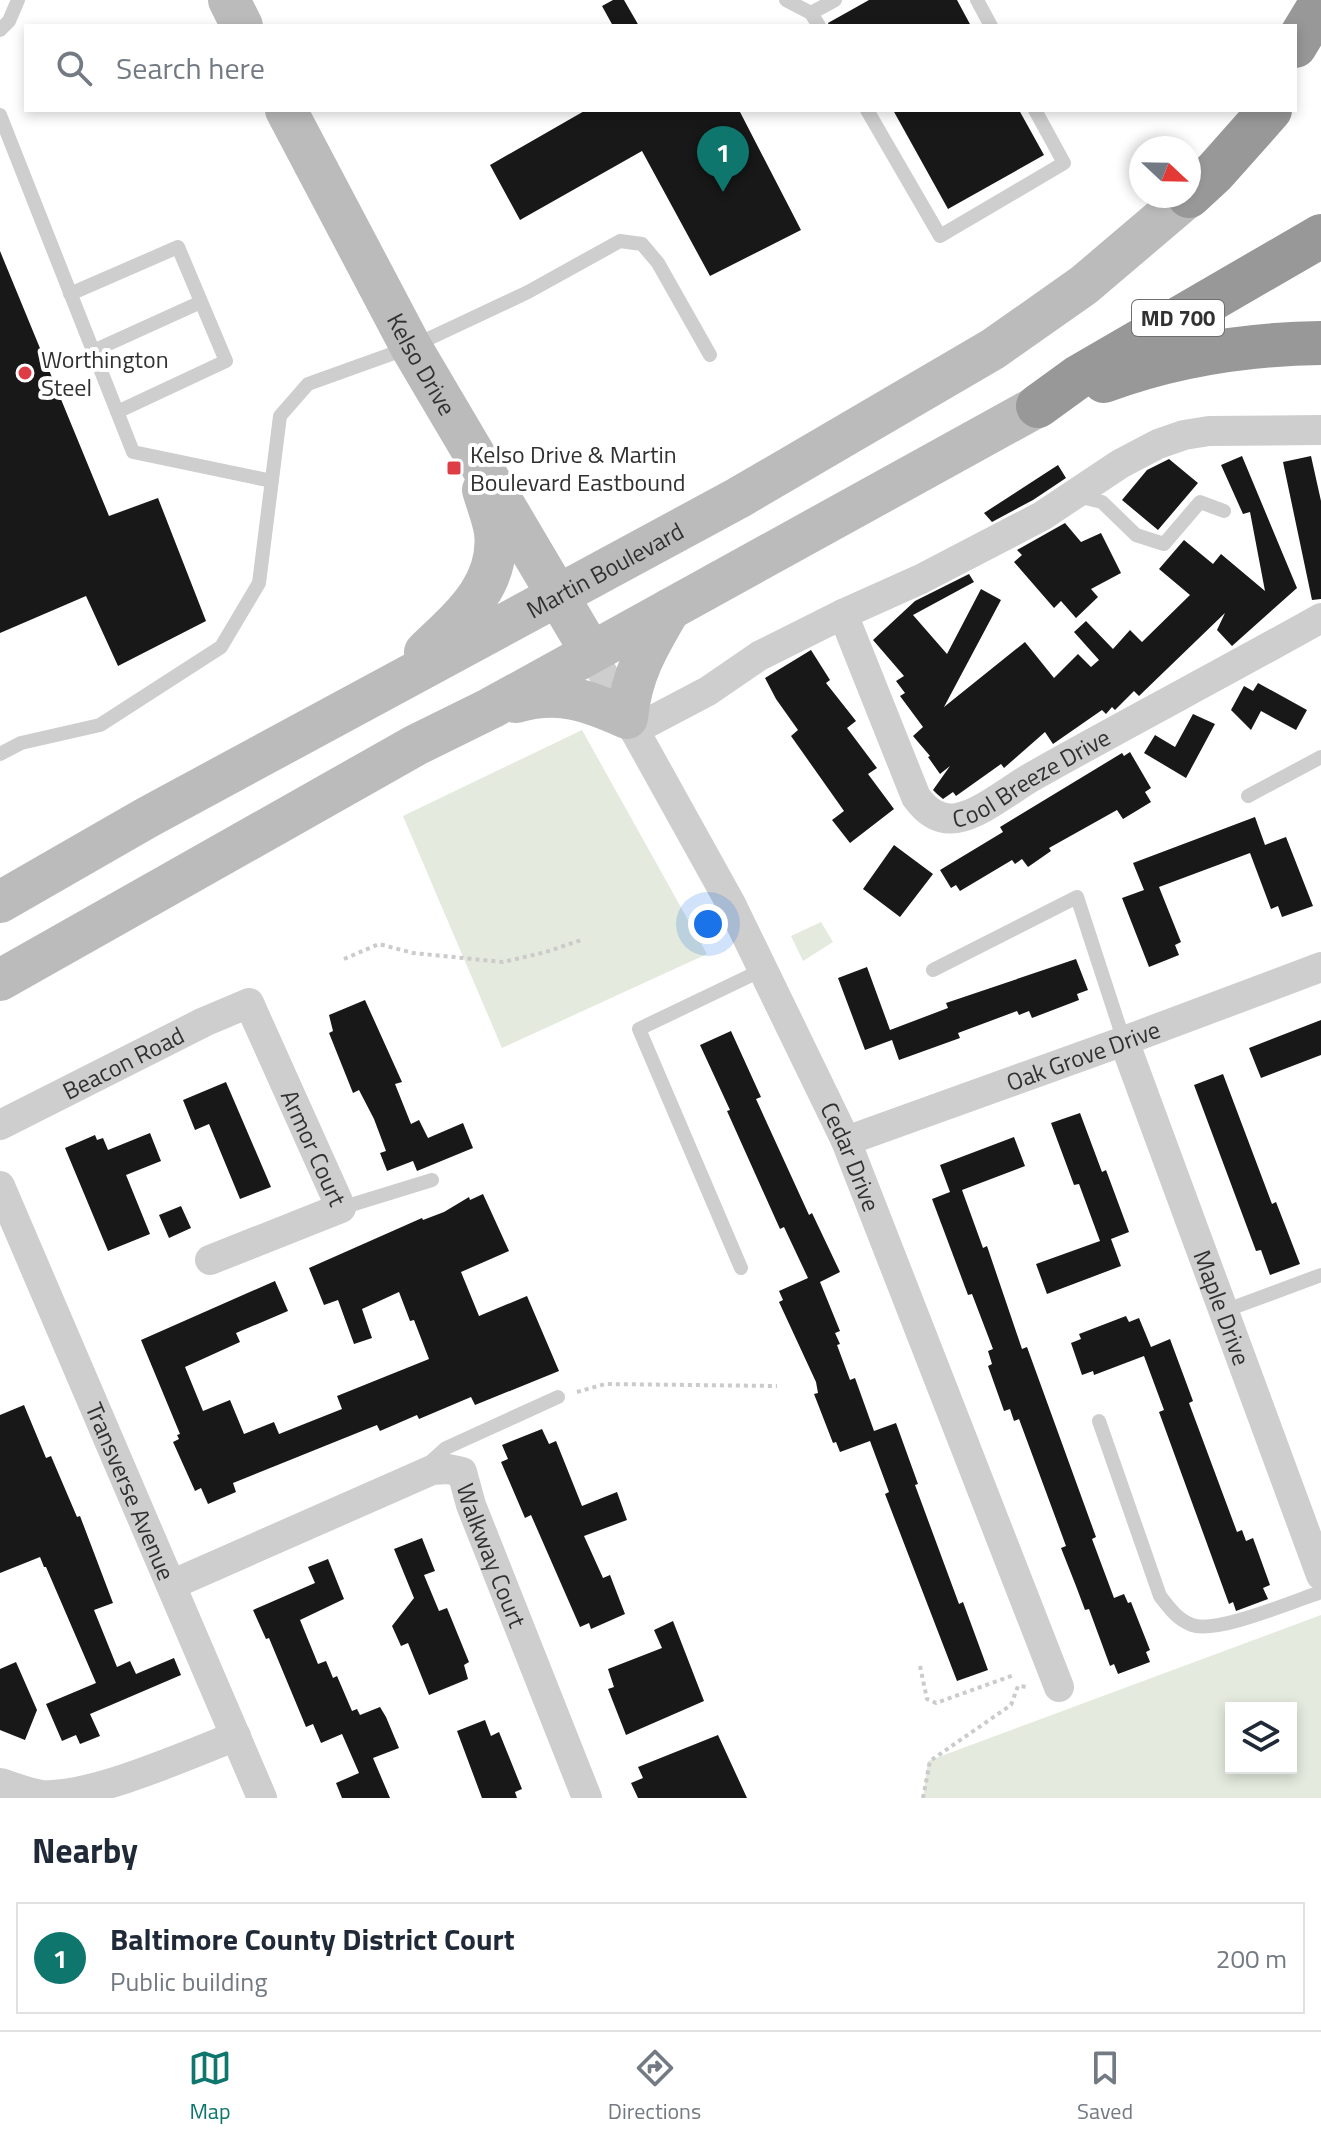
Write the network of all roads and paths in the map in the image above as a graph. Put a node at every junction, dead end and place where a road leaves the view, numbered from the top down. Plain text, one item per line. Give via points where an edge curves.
1 (18, 0) edge
2 (229, 0) edge
3 (786, 0) edge
4 (835, 0) edge
5 (977, 0) edge
6 (1321, 3) edge
7 (815, 20) edge
8 (241, 24) edge
9 (990, 24) edge
10 (0, 30) edge
11 (1321, 37) edge
12 (1297, 43) edge
13 (1297, 73) edge
14 (287, 112) edge
15 (868, 112) edge
16 (1036, 112) edge
17 (1249, 112) edge
18 (1268, 112) edge
19 (0, 115) edge
20 (1201, 176) edge
21 (1201, 184) edge
22 (1172, 208) edge
23 (1321, 236) edge
24 (70, 294) junction
25 (201, 302) junction
26 (1321, 343) edge
27 (411, 347) junction
28 (93, 351) junction
29 (710, 355) dead end
30 (1038, 406) junction
31 (117, 412) junction
32 (1321, 430) edge
33 (469, 443) junction
34 (272, 481) junction
35 (1073, 495) junction
36 (1224, 511) dead end
37 (558, 597) junction
38 (670, 609) junction
39 (843, 614) junction
40 (1321, 618) edge
41 (591, 652) junction
42 (391, 686) junction
43 (491, 708) junction
44 (630, 724) junction
45 (0, 754) edge
46 (1321, 757) edge
47 (1248, 796) dead end
48 (0, 902) edge
49 (581, 940) dead end
50 (344, 959) dead end
51 (1321, 967) edge
52 (762, 970) junction
53 (933, 970) dead end
54 (0, 980) edge
55 (249, 1003) joint
56 (1124, 1041) junction
57 (0, 1125) edge
58 (846, 1141) junction
59 (432, 1180) dead end
60 (0, 1186) edge
61 (341, 1208) junction
62 (210, 1260) dead end
63 (741, 1268) dead end
64 (1321, 1275) edge
65 (1224, 1311) junction
66 (777, 1386) dead end
67 (558, 1397) joint
68 (1099, 1421) dead end
69 (410, 1480) junction
70 (1321, 1575) edge
71 (171, 1585) junction
72 (1321, 1592) edge
73 (920, 1666) dead end
74 (1014, 1675) dead end
75 (1059, 1687) joint
76 (236, 1736) junction
77 (0, 1783) edge
78 (262, 1798) edge
79 (587, 1798) edge
80 (923, 1798) edge

1 - 10 lane
2 - 8 main road
3 - 7 lane
4 - 7 lane
5 - 9 lane
6 - 12 highway
11 - 13 highway
14 - 27 main road, Kelso Drive
15 - 16 lane via 940,236 1064,163
17 - 20 highway
18 - 21 highway
19 - 24 lane
22 - 37 main road, Martin Boulevard via 1084,285 993,349
23 - 30 highway, MD 700 via 1078,377
24 - 25 lane via 178,247
24 - 28 lane
25 - 28 lane
25 - 31 lane via 226,361
26 - 30 highway via 1248,345 1213,352 1133,370
27 - 29 lane via 620,241 642,244 658,263
27 - 33 main road, Kelso Drive
27 - 34 lane via 308,384 280,416
28 - 31 lane
30 - 38 main road, MD 700
31 - 34 lane via 133,452
32 - 35 street via 1184,435 1120,464
33 - 37 main road, Kelso Drive
33 - 42 main road via 495,530 492,571 467,611
34 - 45 lane via 259,583 221,647 100,725 21,743
35 - 36 lane via 1102,502 1136,535 1164,544 1200,502
35 - 39 street via 966,557
37 - 41 main road, Kelso Drive
37 - 42 main road, Martin Boulevard
38 - 41 main road, MD 700
38 - 44 main road via 630,690
39 - 40 street, Cool Breeze Drive via 916,797 924,808 951,819 969,815
39 - 44 street via 759,656 708,691
41 - 43 main road, MD 700
41 - 44 street, Cedar Drive
42 - 48 main road, Martin Boulevard
43 - 44 main road via 534,697 577,698
43 - 54 main road, MD 700
44 - 52 street, Cedar Drive
46 - 47 lane
49 - 50 path via 503,962 413,953 379,944
51 - 56 street, Oak Grove Drive
52 - 58 street, Cedar Drive
52 - 63 lane via 639,1029
53 - 56 lane via 1077,897
55 - 57 street, Beacon Road
55 - 61 street, Armor Court
56 - 58 street, Oak Grove Drive
56 - 65 street, Maple Drive
58 - 75 street, Cedar Drive
59 - 61 lane
60 - 71 street, Transverse Avenue
61 - 62 street, Armor Court
64 - 65 lane
65 - 70 street, Maple Drive
66 - 67 path via 605,1384
67 - 69 lane via 446,1448
68 - 72 lane via 1160,1596 1174,1615 1196,1627 1223,1625
69 - 71 street, Walkway Court
69 - 79 street, Walkway Court via 432,1470 462,1472
71 - 76 street, Transverse Avenue
73 - 74 path via 927,1699 936,1703
75 - 80 path via 1018,1686 1011,1705 930,1761
76 - 77 street via 97,1790 42,1795
76 - 78 street, Transverse Avenue

